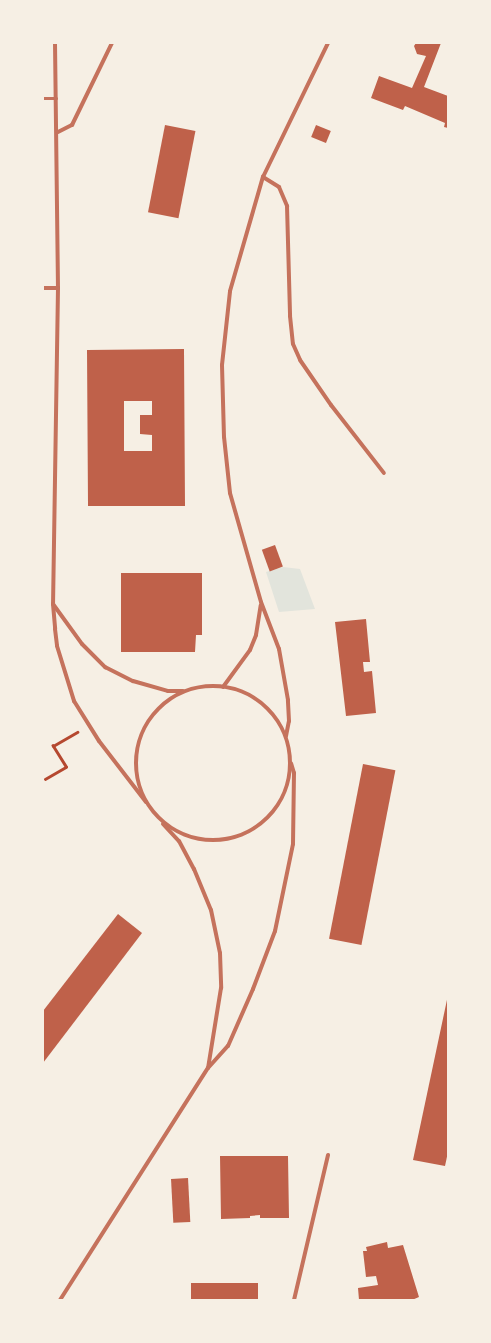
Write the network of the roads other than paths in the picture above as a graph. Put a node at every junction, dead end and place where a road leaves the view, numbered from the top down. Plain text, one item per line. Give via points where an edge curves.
1 (55, 43) edge
2 (112, 43) edge
3 (328, 43) edge
4 (43, 98) edge
5 (56, 98) junction
6 (58, 132) junction
7 (263, 177) junction
8 (43, 288) edge
9 (58, 288) junction
10 (384, 473) dead end
11 (261, 602) junction
12 (53, 604) junction
13 (223, 687) junction
14 (186, 691) junction
15 (286, 736) junction
16 (291, 763) junction
17 (146, 802) junction
18 (157, 817) junction
19 (208, 1068) junction
20 (328, 1155) dead end
21 (60, 1300) edge
22 (294, 1300) edge

1 - 5 street
2 - 6 street via 72,125
3 - 7 street
4 - 5 lane
5 - 6 street
6 - 9 street
7 - 10 street via 279,187 286,206 293,344 300,360 331,405
7 - 11 street via 230,291 222,365 224,437 230,493
8 - 9 street
9 - 12 street
11 - 13 street via 256,635 250,650
11 - 15 street via 279,649 290,721
12 - 14 street via 82,644 105,667 133,681 168,691
12 - 17 street via 57,646 74,701 88,725
13 - 14 street via 212,686
13 - 15 street via 254,698 265,706 277,719
14 - 17 street via 172,698 153,715 142,732 137,750 137,777
15 - 16 street
16 - 18 street via 288,783 277,807 267,820 244,835 225,840 198,840 178,833
16 - 19 street via 294,773 293,844 276,931 228,1046
17 - 18 street
18 - 19 street via 179,841 194,869 211,910 220,953 221,988
19 - 21 street
20 - 22 street

